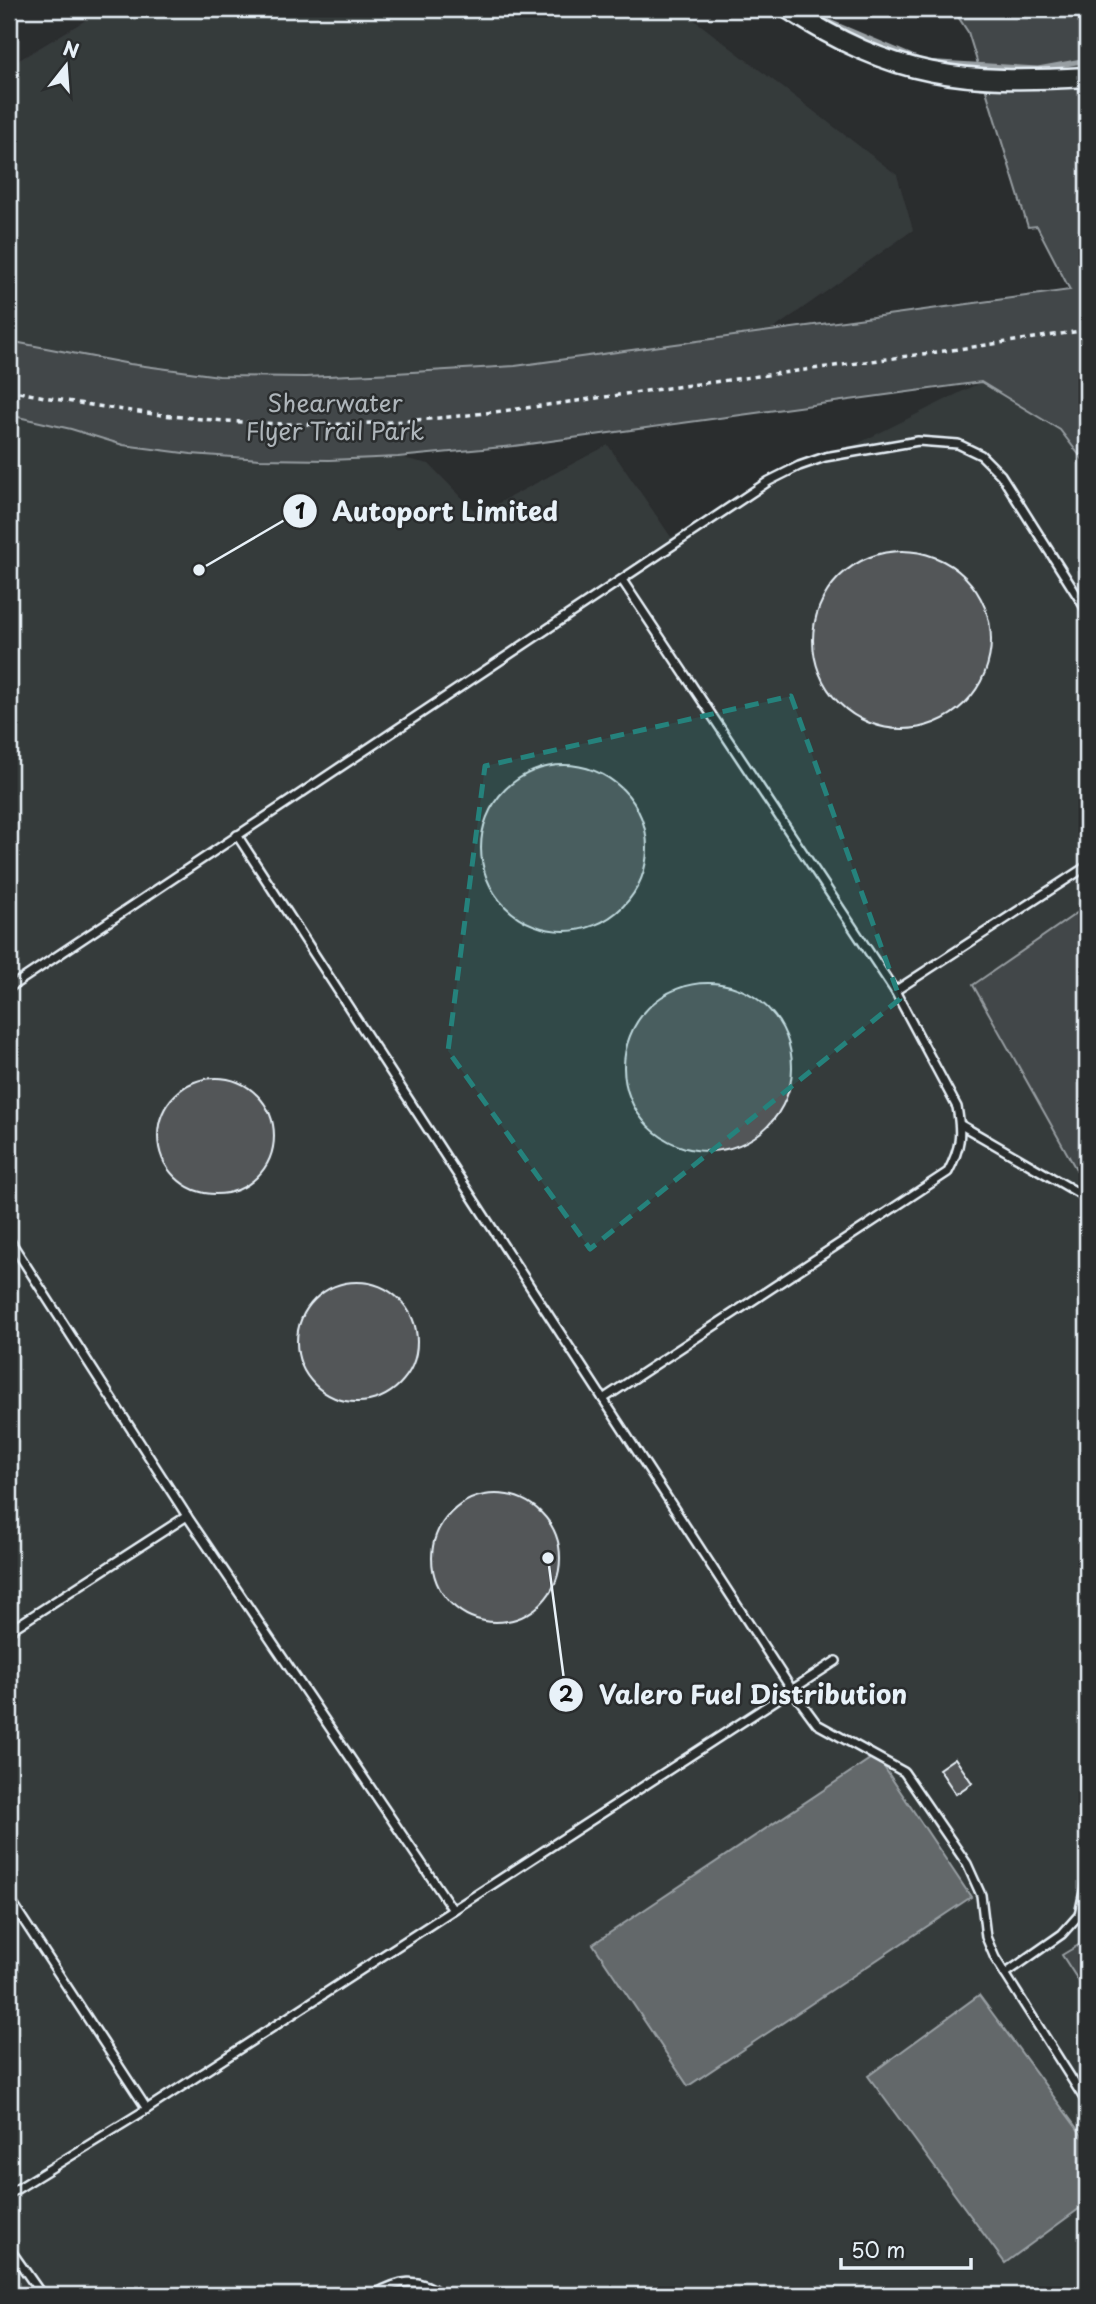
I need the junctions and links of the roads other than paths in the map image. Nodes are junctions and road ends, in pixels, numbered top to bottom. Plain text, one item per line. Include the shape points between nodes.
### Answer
1 (788, 9) edge
2 (1087, 77) edge
3 (622, 580) junction
4 (1087, 611) edge
5 (237, 835) junction
6 (1087, 866) edge
7 (9, 988) edge
8 (895, 991) junction
9 (961, 1125) junction
10 (1087, 1198) edge
11 (9, 1239) edge
12 (603, 1399) junction
13 (187, 1516) junction
14 (9, 1631) edge
15 (836, 1661) dead end
16 (792, 1690) junction
17 (1087, 1877) edge
18 (9, 1898) edge
19 (453, 1910) junction
20 (1005, 1974) junction
21 (1087, 2104) edge
22 (147, 2109) junction
23 (9, 2194) edge
24 (9, 2248) edge
25 (42, 2295) edge
26 (373, 2295) edge
27 (443, 2295) edge

1 - 2 street via 837,39 907,67 990,80
3 - 4 lane via 769,481 799,466 867,449 931,442 958,444 981,455 1001,475
3 - 5 lane
3 - 8 lane
5 - 7 lane
5 - 12 lane
6 - 8 lane
8 - 9 lane via 957,1107
9 - 10 lane
9 - 12 lane via 959,1151 948,1172
11 - 13 lane
12 - 16 lane
13 - 14 lane
13 - 19 lane
15 - 16 lane
16 - 19 lane
16 - 20 lane via 817,1724 904,1772 967,1864 981,1895 986,1937
17 - 20 lane via 1079,1915 1062,1934
18 - 22 lane
19 - 22 lane
20 - 21 lane
22 - 23 lane
24 - 25 lane
26 - 27 lane via 401,2281 424,2284

